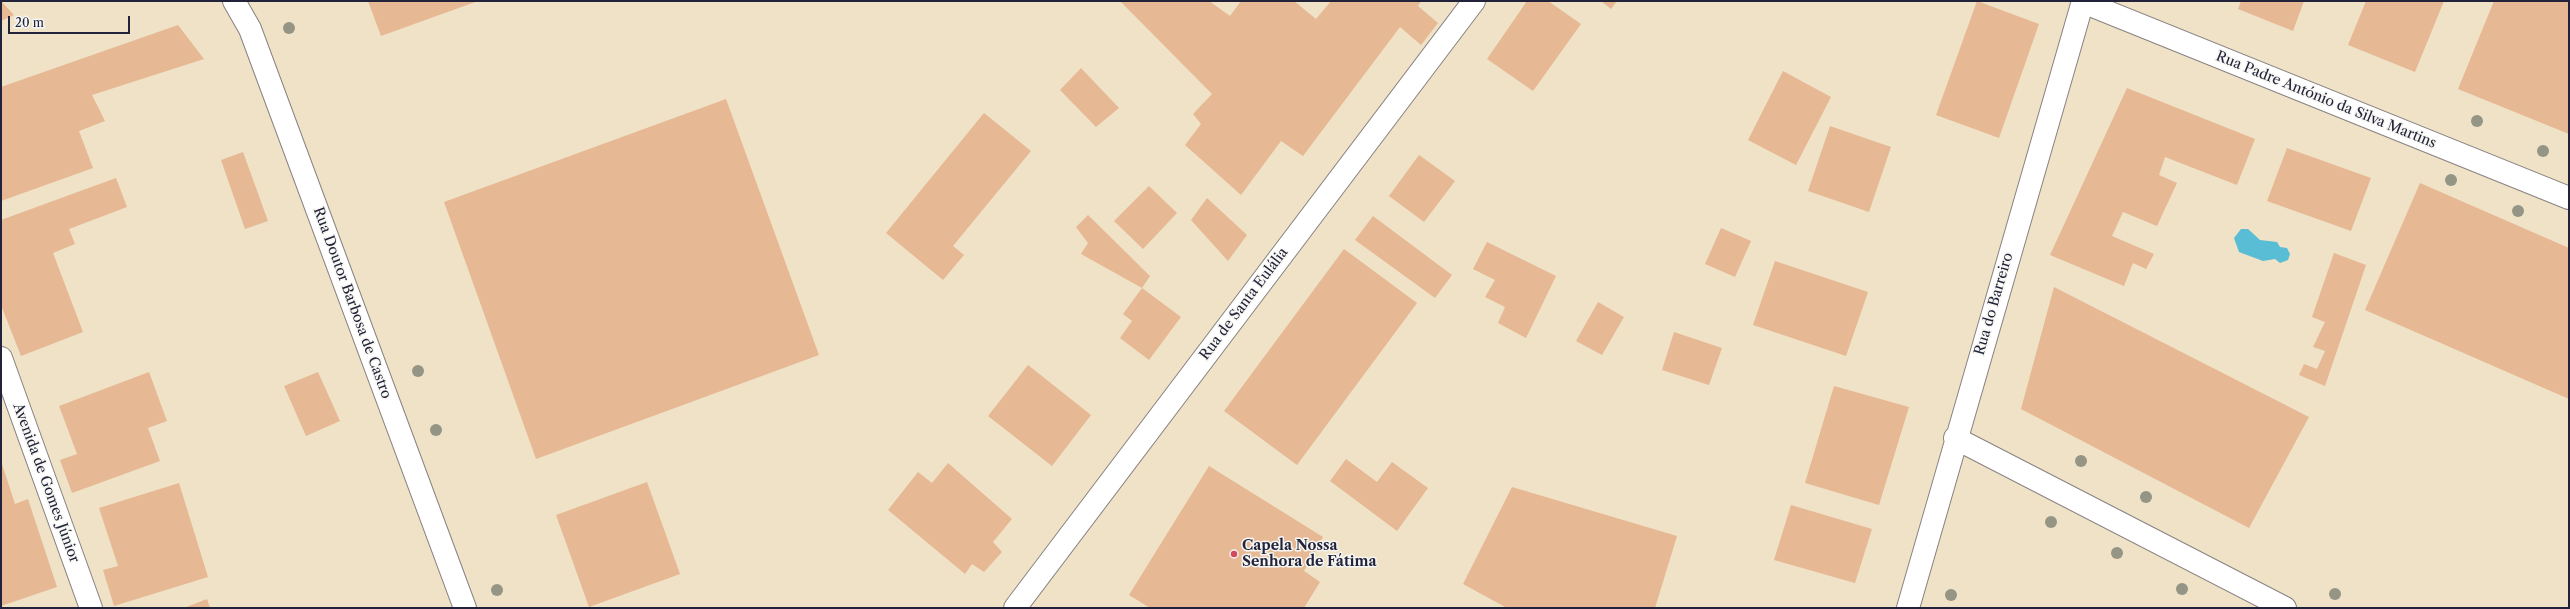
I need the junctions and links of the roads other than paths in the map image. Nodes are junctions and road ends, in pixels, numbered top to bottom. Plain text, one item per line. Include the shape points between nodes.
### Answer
1 (234, 1) edge
2 (1474, 1) edge
3 (2083, 1) edge
4 (2569, 198) edge
5 (1, 358) edge
6 (1955, 438) junction
7 (91, 608) edge
8 (465, 608) edge
9 (1015, 608) edge
10 (1908, 608) edge
11 (2285, 608) edge

1 - 8 street, Rua Doutor Barbosa de Castro via 250,29
2 - 9 street, Rua de Santa Eulália
3 - 4 street, Rua Padre António da Silva Martins
3 - 6 street, Rua do Barreiro
5 - 7 street, Avenida de Gomes Júnior
6 - 10 street, Rua do Barreiro
6 - 11 street

